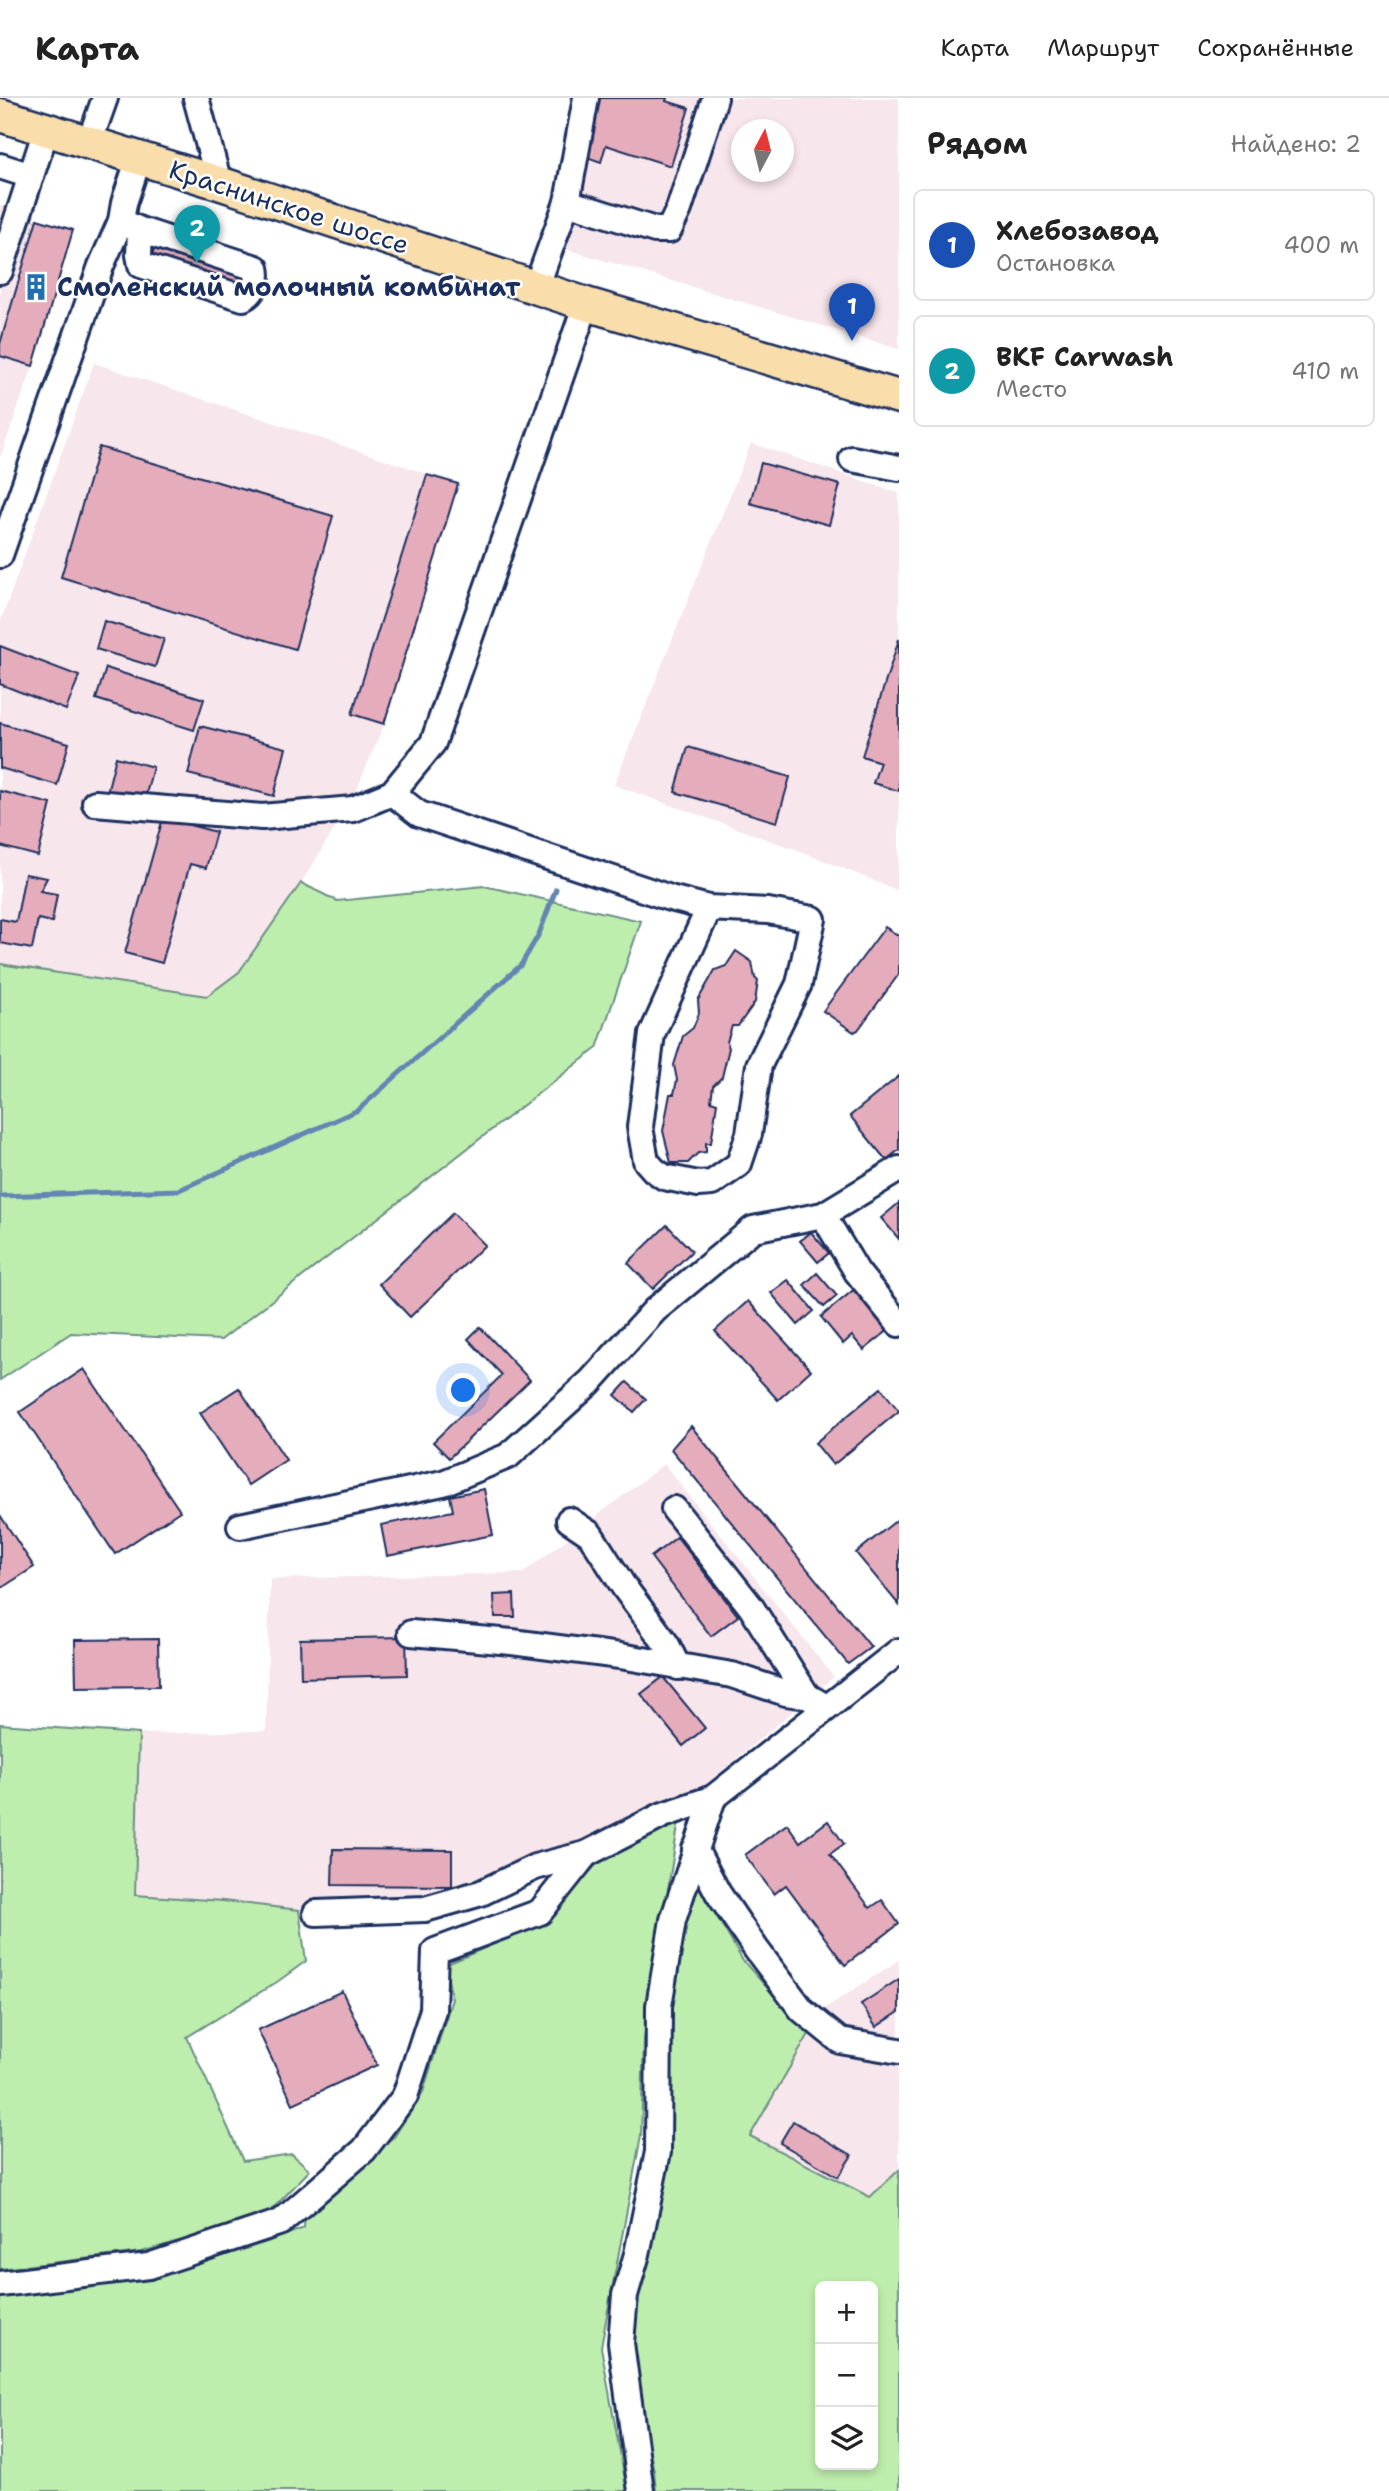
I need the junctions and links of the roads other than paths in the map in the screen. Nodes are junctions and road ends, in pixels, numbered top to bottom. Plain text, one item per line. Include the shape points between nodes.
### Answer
1 (105, 98) edge
2 (196, 98) edge
3 (586, 98) edge
4 (715, 98) edge
5 (0, 116) edge
6 (46, 130) junction
7 (89, 143) junction
8 (139, 158) junction
9 (0, 166) edge
10 (31, 176) junction
11 (219, 183) junction
12 (567, 202) junction
13 (0, 271) edge
14 (536, 288) junction
15 (586, 304) junction
16 (899, 397) edge
17 (852, 459) dead end
18 (899, 468) edge
19 (0, 555) edge
20 (392, 793) junction
21 (95, 803) dead end
22 (709, 908) junction
23 (899, 1169) edge
24 (823, 1215) junction
25 (899, 1324) edge
26 (674, 1509) dead end
27 (569, 1520) dead end
28 (240, 1526) dead end
29 (411, 1633) dead end
30 (899, 1651) edge
31 (678, 1667) junction
32 (817, 1702) junction
33 (713, 1798) junction
34 (695, 1849) junction
35 (586, 1854) junction
36 (316, 1913) dead end
37 (899, 2051) edge
38 (0, 2284) edge
39 (641, 2491) edge

1 - 7 street
2 - 11 street
3 - 12 street
4 - 12 street via 669,230 655,230
5 - 6 main road, Краснинское шоссе
6 - 7 main road, Краснинское шоссе
6 - 10 street
7 - 8 main road, Краснинское шоссе
8 - 11 main road, Краснинское шоссе
8 - 19 street via 124,203 131,225 101,266
9 - 10 street
10 - 13 street
11 - 14 main road, Краснинское шоссе
12 - 14 street
14 - 15 main road, Краснинское шоссе
15 - 16 main road, Краснинское шоссе
15 - 20 street via 433,743
17 - 18 street
20 - 21 street via 353,809 262,817
20 - 22 street via 419,814
22 - 22 street via 813,919 799,984 759,1065 749,1134 739,1164 712,1183 698,1184 664,1177 654,1170 646,1161 640,1127 652,1034
23 - 24 street
24 - 25 street via 857,1272
24 - 28 street via 752,1229 655,1310 590,1382 508,1456 443,1483
26 - 32 street via 751,1607
27 - 31 street via 590,1534
29 - 31 street via 607,1654
30 - 32 street
31 - 32 street via 732,1675
32 - 33 street
33 - 34 street
33 - 35 street via 663,1815
34 - 37 street via 718,1893 802,2010 840,2041
34 - 39 street via 673,1920 659,2006 658,2152 625,2295 621,2343
35 - 36 street via 535,1867 481,1893 425,1909
35 - 38 street via 540,1912 435,1951 433,2010 405,2096 364,2150 281,2222 149,2266

